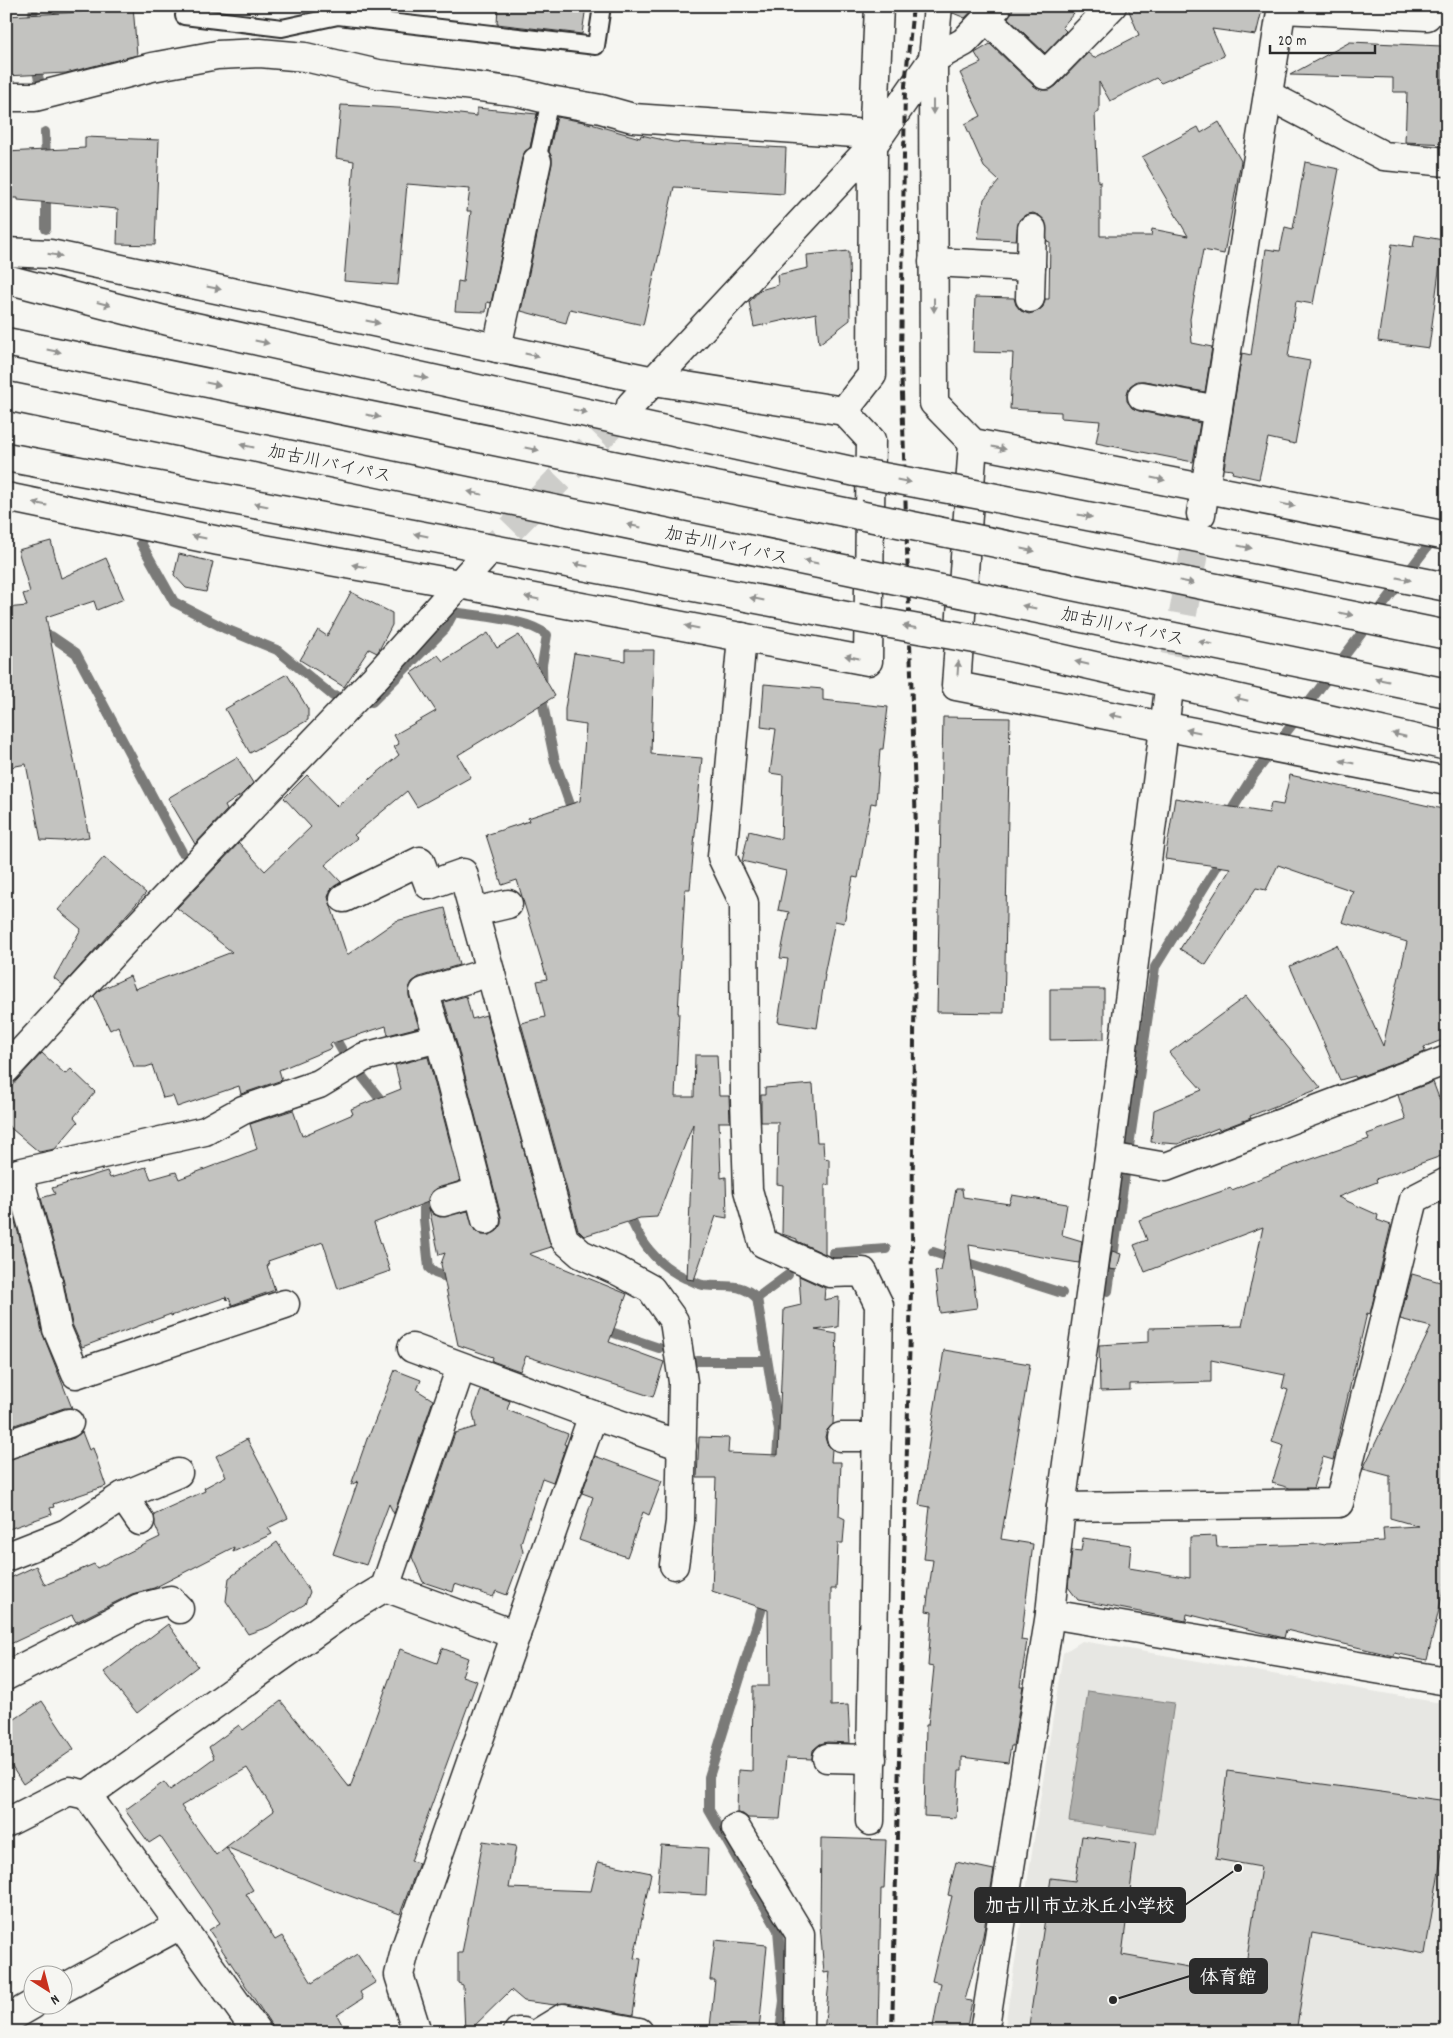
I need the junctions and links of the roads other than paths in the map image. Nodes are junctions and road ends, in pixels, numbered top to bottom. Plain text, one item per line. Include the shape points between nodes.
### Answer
1 (185, 6) edge
2 (602, 6) edge
3 (879, 6) edge
4 (938, 6) edge
5 (1112, 6) edge
6 (1282, 8) edge
7 (992, 12) edge
8 (1427, 16) dead end
9 (933, 59) junction
10 (1268, 95) junction
11 (6, 97) edge
12 (550, 100) junction
13 (864, 139) junction
14 (537, 161) joint
15 (1447, 162) edge
16 (1032, 229) dead end
17 (6, 252) edge
18 (933, 262) junction
19 (1031, 267) junction
20 (6, 279) edge
21 (1030, 298) dead end
22 (6, 342) edge
23 (497, 348) junction
24 (654, 381) junction
25 (6, 396) edge
26 (1142, 396) dead end
27 (631, 406) tunnel mouth
28 (1218, 410) junction
29 (844, 411) junction
30 (972, 443) junction
31 (6, 457) edge
32 (6, 497) edge
33 (1203, 501) junction
34 (1447, 536) edge
35 (482, 559) tunnel mouth
36 (459, 584) junction
37 (1447, 587) edge
38 (1447, 634) edge
39 (742, 637) junction
40 (1447, 693) edge
41 (1168, 697) tunnel mouth
42 (1164, 725) junction
43 (1447, 746) edge
44 (1447, 782) edge
45 (344, 898) dead end
46 (508, 904) dead end
47 (474, 912) junction
48 (490, 972) junction
49 (439, 1038) junction
50 (1447, 1060) edge
51 (6, 1069) edge
52 (1111, 1157) junction
53 (1447, 1182) edge
54 (478, 1192) junction
55 (443, 1202) dead end
56 (486, 1220) dead end
57 (285, 1304) dead end
58 (412, 1348) dead end
59 (461, 1367) junction
60 (592, 1416) junction
61 (69, 1423) dead end
62 (841, 1437) dead end
63 (877, 1437) junction
64 (6, 1445) edge
65 (682, 1446) junction
66 (178, 1473) dead end
67 (123, 1496) junction
68 (1061, 1507) junction
69 (140, 1521) dead end
70 (6, 1557) edge
71 (674, 1565) dead end
72 (385, 1588) junction
73 (179, 1609) dead end
74 (1050, 1614) junction
75 (516, 1635) junction
76 (6, 1676) edge
77 (1447, 1681) edge
78 (826, 1758) dead end
79 (872, 1759) junction
80 (87, 1795) junction
81 (870, 1821) dead end
82 (6, 1823) edge
83 (736, 1828) dead end
84 (180, 1925) junction
85 (72, 1984) edge
86 (22, 2011) edge
87 (6, 2020) edge
88 (257, 2032) edge
89 (417, 2032) edge
90 (518, 2032) edge
91 (523, 2032) edge
92 (540, 2032) edge
93 (639, 2032) edge
94 (798, 2032) edge
95 (984, 2032) edge

1 - 2 lane via 184,16 282,28 338,16 596,46
3 - 13 main road
4 - 9 main road
5 - 7 main road via 1045,75
6 - 8 main road
6 - 10 main road
7 - 9 main road via 964,42
9 - 13 main road
9 -> 18 main road
10 - 15 main road via 1384,156
10 - 28 main road
11 - 12 main road via 36,97 170,63 217,55 260,53 305,57 378,74 518,92
12 - 13 main road via 633,118
12 - 14 lane
13 - 24 main road
13 - 29 main road via 872,375
14 - 23 main road
16 - 19 main road
17 -> 23 main road via 50,254
18 - 19 main road
18 -> 30 main road via 934,403
19 - 21 main road
20 -> 37 main road, bridge via 172,322 856,472
22 -> 38 main road, bridge
23 -> 24 main road
24 - 27 main road
24 - 29 main road
40 -> 25 main road, 加古川バイパス, bridge
26 - 28 main road
28 - 33 main road
29 -> 39 main road via 870,440 868,661
30 -> 33 main road
42 -> 30 main road via 956,686
43 -> 31 main road, bridge via 975,639
36 -> 32 main road via 219,541
33 -> 34 main road
35 - 36 main road
39 -> 36 main road
36 - 51 main road via 373,680
39 - 63 main road via 722,856 744,903 748,1190 763,1243 830,1273 863,1272 880,1305
41 - 42 main road
44 -> 42 main road
42 - 52 main road
45 - 47 main road via 420,861 429,885 463,873
46 - 47 main road
47 - 48 main road
48 - 49 main road via 424,992
48 - 65 main road via 564,1239 580,1254 651,1289 674,1321 683,1382
49 - 54 main road
49 - 57 main road via 364,1057 319,1084 243,1110 205,1131 18,1174 48,1282 57,1329 76,1374
50 - 52 main road via 1166,1167
52 - 68 main road
53 - 68 main road via 1414,1199 1339,1503
54 - 55 main road
54 - 56 main road
58 - 59 main road
59 - 60 main road
59 - 72 main road
60 - 65 main road
60 - 75 main road
61 - 64 main road
62 - 63 main road
63 - 79 main road
65 - 71 main road via 680,1522
66 - 67 main road
67 - 69 main road
67 - 70 main road via 67,1533
68 - 74 main road
72 - 75 main road
72 - 80 main road via 347,1610
73 - 76 main road via 170,1600 139,1608
74 - 77 main road
74 - 95 main road
75 - 89 main road via 399,1974
78 - 79 main road
79 - 81 main road
80 - 82 main road via 69,1791
80 - 84 main road
83 - 94 main road via 800,1934
84 - 85 main road
84 - 88 main road
86 - 87 main road
90 - 91 main road
92 - 93 main road via 563,2018

